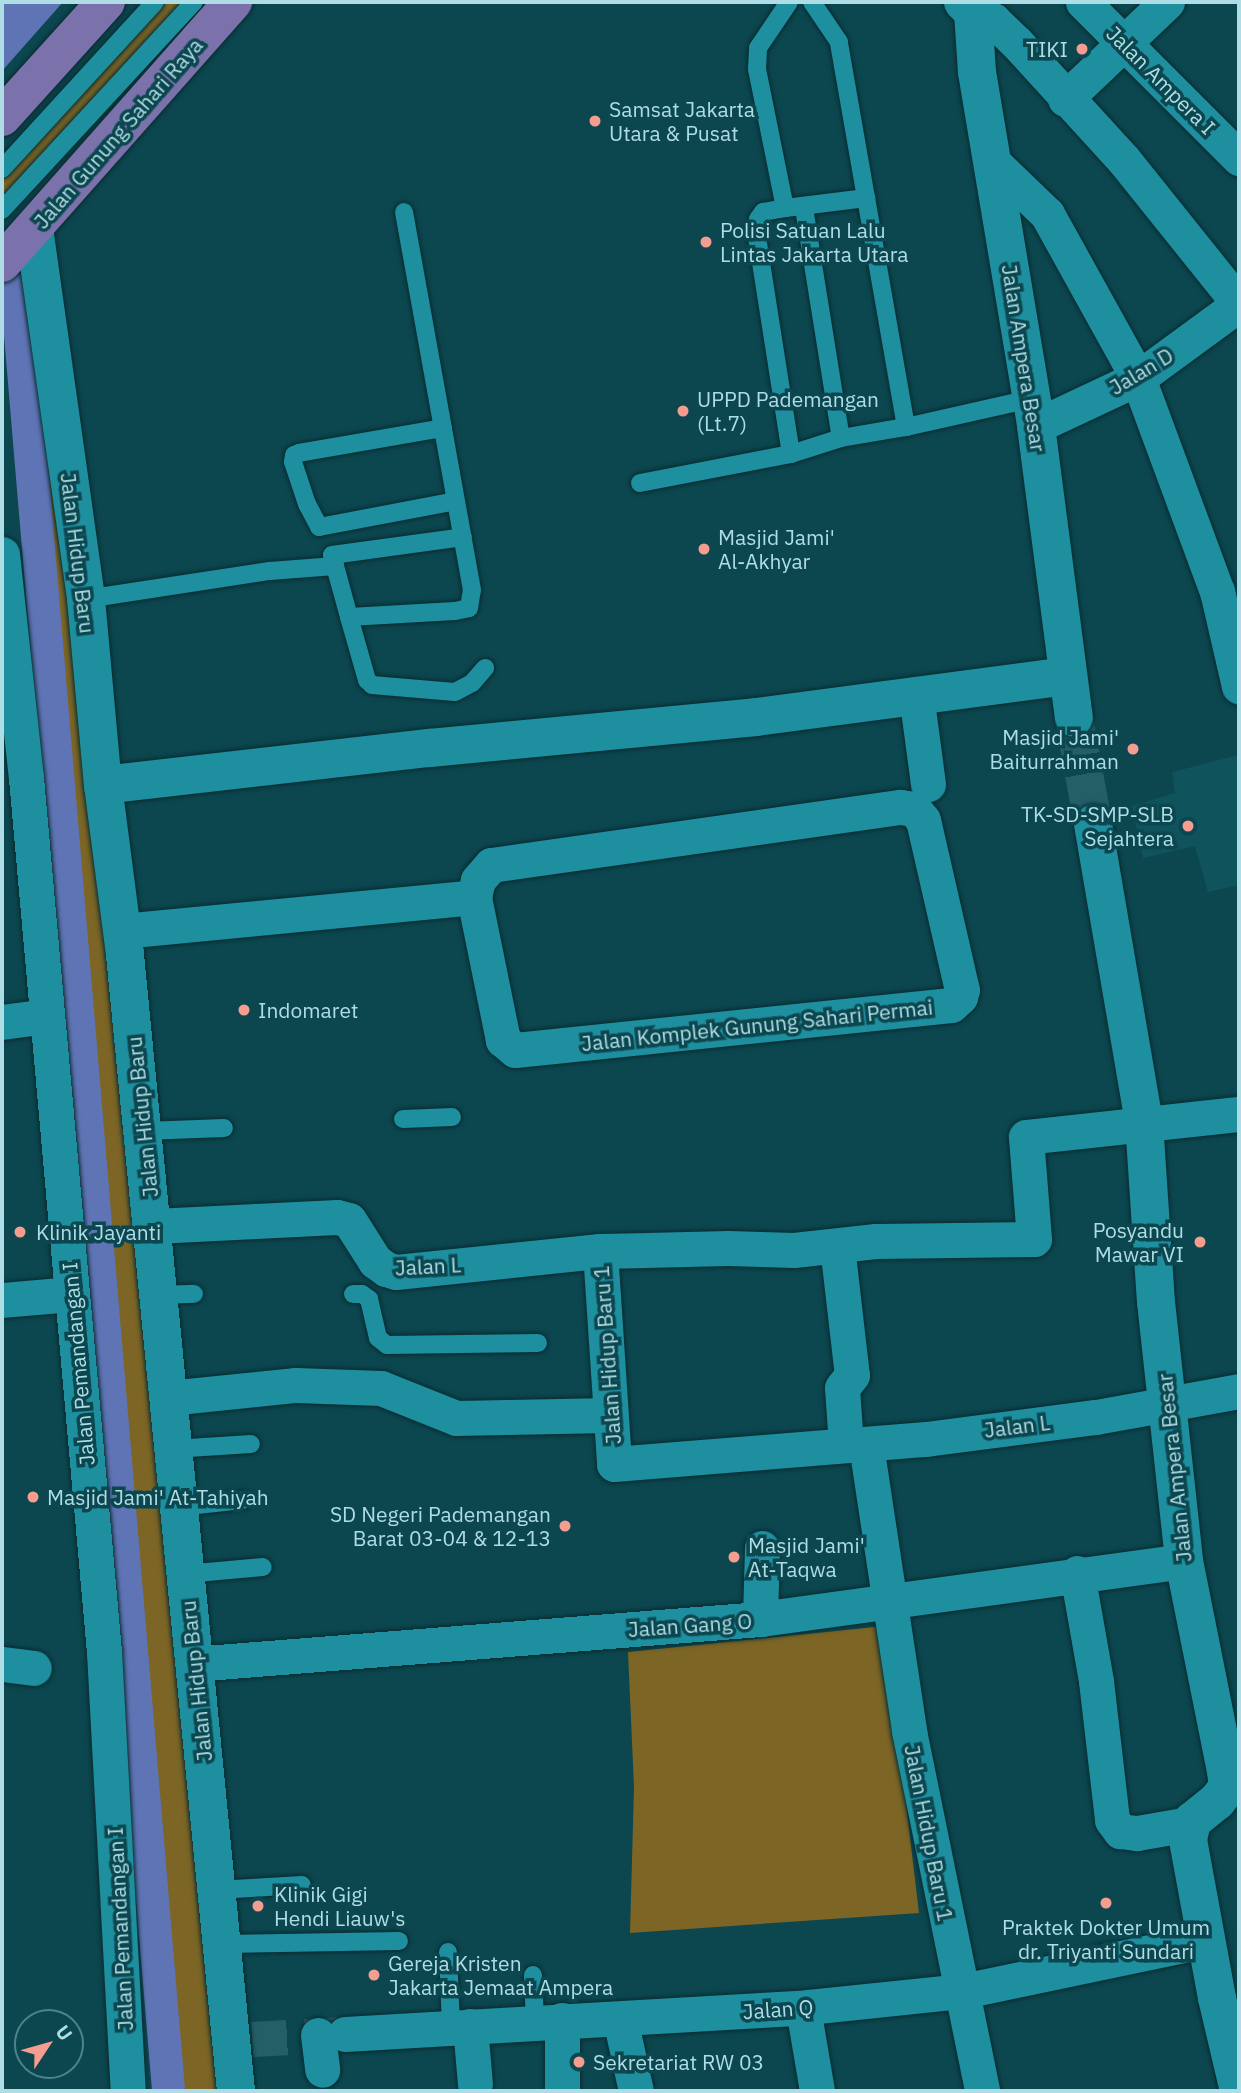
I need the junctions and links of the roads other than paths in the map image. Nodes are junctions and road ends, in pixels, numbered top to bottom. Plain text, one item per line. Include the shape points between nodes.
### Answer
1 (106, 2) edge
2 (155, 2) edge
3 (194, 2) edge
4 (233, 2) edge
5 (789, 2) edge
6 (812, 2) edge
7 (1083, 2) edge
8 (1167, 2) edge
9 (968, 7) edge
10 (1124, 42) junction
11 (1065, 99) junction
12 (2, 117) edge
13 (1239, 158) edge
14 (994, 163) junction
15 (2, 169) edge
16 (866, 198) junction
17 (785, 208) junction
18 (804, 208) junction
19 (404, 212) dead end
20 (18, 219) edge
21 (2, 263) edge
22 (1239, 304) edge
23 (1139, 378) junction
24 (1033, 412) junction
25 (443, 428) junction
26 (906, 428) junction
27 (841, 438) junction
28 (791, 454) junction
29 (640, 484) dead end
30 (456, 501) junction
31 (319, 527) junction
32 (463, 537) junction
33 (2, 554) edge
34 (333, 561) junction
35 (86, 599) junction
36 (349, 617) junction
37 (485, 668) dead end
38 (1066, 676) junction
39 (1239, 686) edge
40 (916, 694) junction
41 (1074, 718) tunnel mouth
42 (14, 779) edge
43 (928, 784) dead end
44 (103, 785) junction
45 (1093, 824) tunnel mouth
46 (474, 897) junction
47 (122, 931) junction
48 (47, 1016) junction
49 (2, 1022) edge
50 (1239, 1114) edge
51 (452, 1117) dead end
52 (403, 1119) dead end
53 (1144, 1122) junction
54 (224, 1128) dead end
55 (144, 1131) junction
56 (154, 1226) junction
57 (837, 1246) junction
58 (600, 1251) junction
59 (72, 1294) junction
60 (353, 1294) dead end
61 (2, 1300) edge
62 (538, 1343) dead end
63 (1239, 1391) edge
64 (168, 1398) junction
65 (1167, 1406) junction
66 (610, 1415) junction
67 (251, 1444) dead end
68 (856, 1445) junction
69 (173, 1449) junction
70 (243, 1500) dead end
71 (179, 1507) junction
72 (762, 1548) dead end
73 (1184, 1561) junction
74 (263, 1567) dead end
75 (1077, 1573) junction
76 (185, 1574) junction
77 (892, 1604) junction
78 (761, 1619) junction
79 (193, 1664) junction
80 (1233, 1777) edge
81 (1189, 1824) junction
82 (302, 1885) dead end
83 (217, 1890) junction
84 (1207, 1940) junction
85 (399, 1941) dead end
86 (223, 1944) junction
87 (447, 1952) dead end
88 (533, 1975) dead end
89 (963, 1991) junction
90 (1228, 1994) edge
91 (803, 2008) junction
92 (620, 2019) junction
93 (549, 2021) junction
94 (461, 2026) junction
95 (322, 2070) dead end
96 (475, 2084) dead end
97 (562, 2090) edge
98 (128, 2091) edge
99 (236, 2091) edge
100 (636, 2091) edge
101 (817, 2091) edge
102 (982, 2091) edge
103 (1239, 2091) edge

1 - 12 main road
2 - 15 lane
3 - 20 lane
4 - 20 main road, Jalan Gunung Sahari Raya
5 - 17 lane via 758,48 757,69
6 - 16 lane via 839,42
7 - 10 street, Jalan Ampera I
8 - 10 street
9 - 11 street via 993,20
9 - 14 street, Jalan Ampera Besar
10 - 11 street
10 - 13 street, Jalan Ampera I
11 - 22 street via 1122,159
14 - 23 street via 1047,214
14 - 24 street, Jalan Ampera Besar
16 - 18 lane
16 - 26 lane
17 - 18 lane
17 - 28 lane via 763,212 756,230
18 - 27 lane
19 - 25 lane
20 - 21 main road, Jalan Gunung Sahari Raya
20 - 35 street, Jalan Hidup Baru
22 - 23 street, Jalan D
23 - 24 street, Jalan D
23 - 39 street via 1217,591
24 - 26 lane
24 - 38 street, Jalan Ampera Besar
25 - 30 lane
25 - 31 lane via 294,455 307,505
26 - 27 lane
27 - 28 lane
28 - 29 lane
30 - 31 lane
30 - 32 lane
31 - 34 lane
32 - 34 lane
32 - 36 lane via 472,590 469,608
33 - 42 street, Jalan Pemandangan I
34 - 35 lane
34 - 36 lane
35 - 44 street, Jalan Hidup Baru
36 - 37 lane via 372,685 455,692 472,683
38 - 40 street
38 - 41 street, Jalan Ampera Besar
40 - 43 street
40 - 44 street via 756,717
42 - 48 street, Jalan Pemandangan I
44 - 47 street, Jalan Hidup Baru
45 - 53 street, Jalan Ampera Besar
46 - 46 street, Jalan Komplek Gunung Sahari Permai via 478,880 491,865 900,807 914,809 923,820 962,990 951,1005 515,1050 502,1040
46 - 47 street
47 - 55 street, Jalan Hidup Baru
48 - 49 street
48 - 59 street, Jalan Pemandangan I
50 - 53 street
51 - 52 lane
53 - 57 street, Jalan Hidup Baru 1 via 1026,1137 1034,1239 876,1241
53 - 65 street, Jalan Ampera Besar
54 - 55 lane
55 - 56 street, Jalan Hidup Baru
56 - 58 street, Jalan L via 337,1217 349,1220 375,1261 397,1272
56 - 64 street, Jalan Hidup Baru via 177,1295
57 - 58 street, Jalan Hidup Baru 1 via 794,1251
57 - 68 street, Jalan Hidup Baru 1 via 852,1375 842,1388
58 - 66 street, Jalan Hidup Baru 1
59 - 61 street
59 - 98 street, Jalan Pemandangan I via 104,1652
60 - 62 lane via 369,1299 379,1338 387,1345
63 - 65 street, Jalan L
64 - 66 street via 296,1385 381,1388 456,1418
64 - 69 street, Jalan Hidup Baru
65 - 68 street, Jalan L
65 - 73 street, Jalan Ampera Besar
66 - 68 street, Jalan Hidup Baru 1 via 614,1464
67 - 69 lane
68 - 77 street, Jalan Hidup Baru 1
69 - 71 street, Jalan Hidup Baru
70 - 71 lane
71 - 76 street, Jalan Hidup Baru
72 - 78 street
73 - 75 street, Jalan Gang O
73 - 80 street, Jalan Ampera Besar
74 - 76 lane
75 - 77 street, Jalan Gang O
75 - 81 street via 1096,1681 1112,1820 1120,1831 1137,1833
76 - 79 street, Jalan Hidup Baru
77 - 78 street, Jalan Gang O
77 - 89 street, Jalan Hidup Baru 1 via 909,1731
78 - 79 street, Jalan Gang O
79 - 83 street, Jalan Hidup Baru
80 - 81 street, Jalan Ampera Besar via 1217,1801
81 - 84 street via 1189,1853
82 - 83 lane
83 - 86 street, Jalan Hidup Baru
84 - 89 street, Jalan Q
84 - 90 street
85 - 86 lane
86 - 99 street, Jalan Hidup Baru via 242,2040
87 - 94 lane
88 - 93 lane
89 - 91 street, Jalan Q
89 - 102 street, Jalan Hidup Baru 1
90 - 103 street
91 - 92 street, Jalan Q
91 - 101 street
92 - 93 street, Jalan Q
92 - 100 street
93 - 94 street, Jalan Q
93 - 97 street
94 - 95 street, Jalan Q via 331,2035
94 - 96 street

